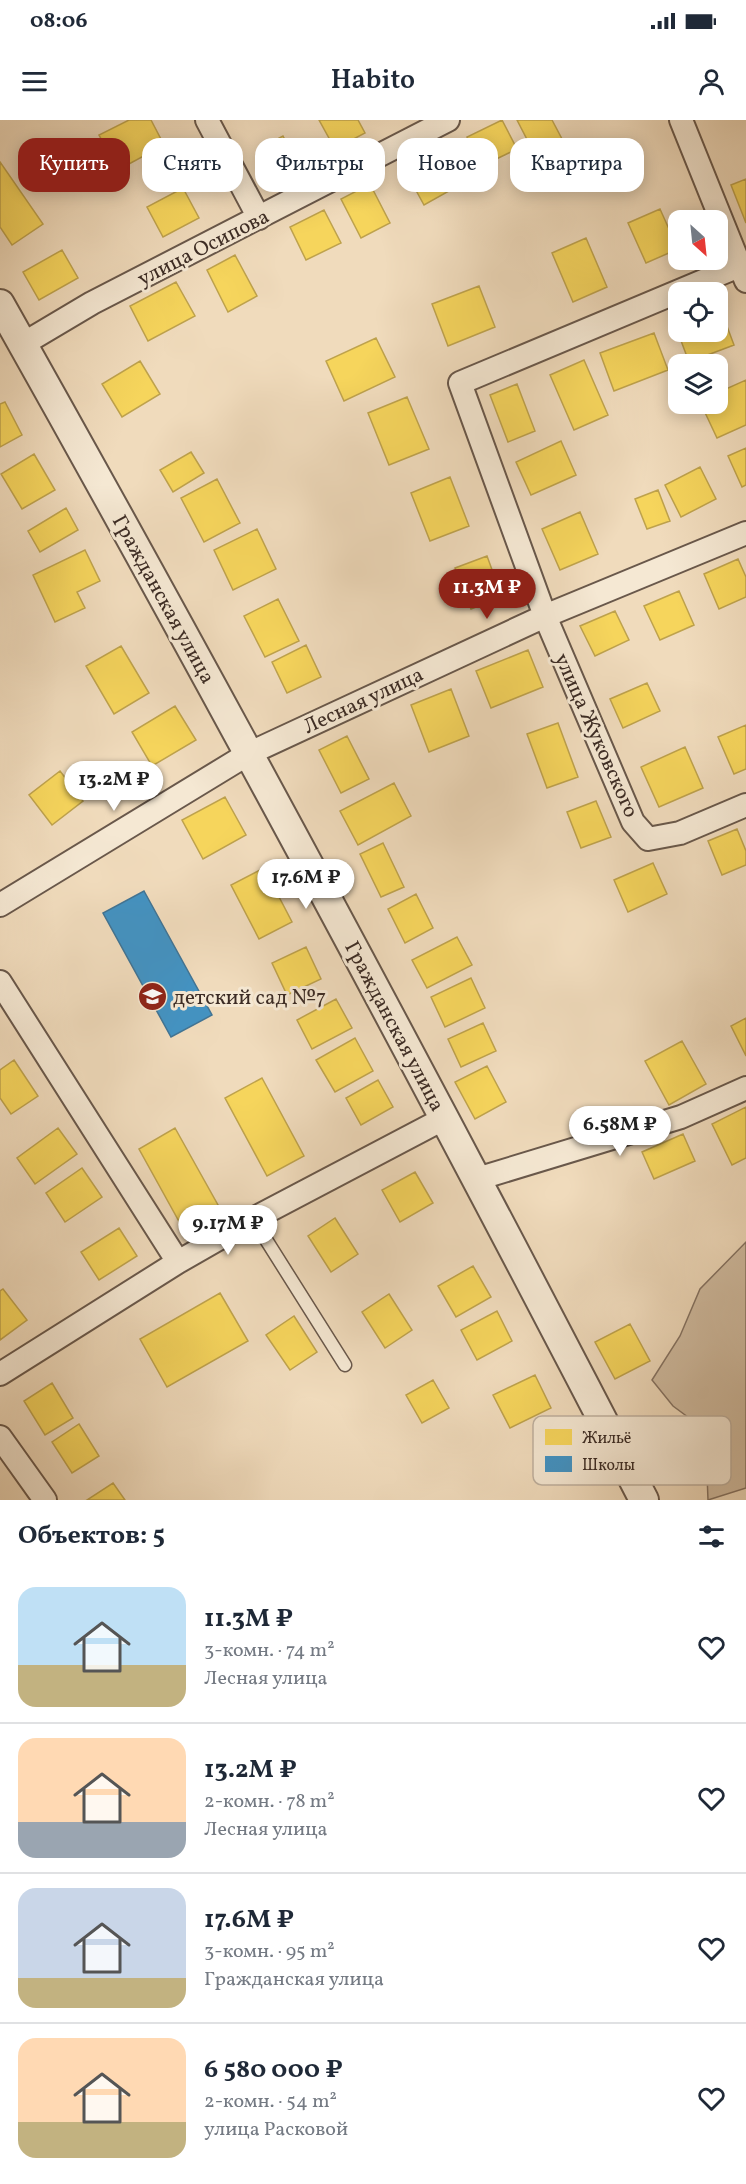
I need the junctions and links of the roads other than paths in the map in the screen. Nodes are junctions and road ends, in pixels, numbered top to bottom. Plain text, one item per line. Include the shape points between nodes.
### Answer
1 (207, 120) edge
2 (448, 120) edge
3 (681, 120) edge
4 (259, 218) junction
5 (744, 270) edge
6 (0, 304) edge
7 (23, 344) junction
8 (746, 533) edge
9 (545, 616) junction
10 (248, 754) junction
11 (746, 805) edge
12 (0, 905) edge
13 (0, 982) edge
14 (746, 1088) edge
15 (445, 1118) junction
16 (477, 1179) junction
17 (253, 1219) junction
18 (178, 1262) junction
19 (345, 1365) dead end
20 (0, 1374) edge
21 (600, 1416) edge
22 (0, 1437) edge
23 (636, 1485) edge
24 (45, 1500) edge
25 (644, 1500) edge

1 - 4 street
2 - 4 street, улица Осипова
3 - 5 street
4 - 7 street, улица Осипова via 92,303
5 - 9 street, улица Жуковского via 460,383
6 - 7 street, Гражданская улица
7 - 10 street, Гражданская улица
8 - 9 street, Лесная улица
9 - 10 street, Лесная улица
9 - 11 street, улица Жуковского via 633,822 648,839 680,833
10 - 12 street, Лесная улица
10 - 15 street, Гражданская улица
13 - 18 street
14 - 16 street via 681,1117
15 - 16 street, Гражданская улица
15 - 17 street
16 - 21 street, Гражданская улица
17 - 18 street
17 - 19 lane
18 - 20 street
22 - 24 street
23 - 25 street, Гражданская улица

